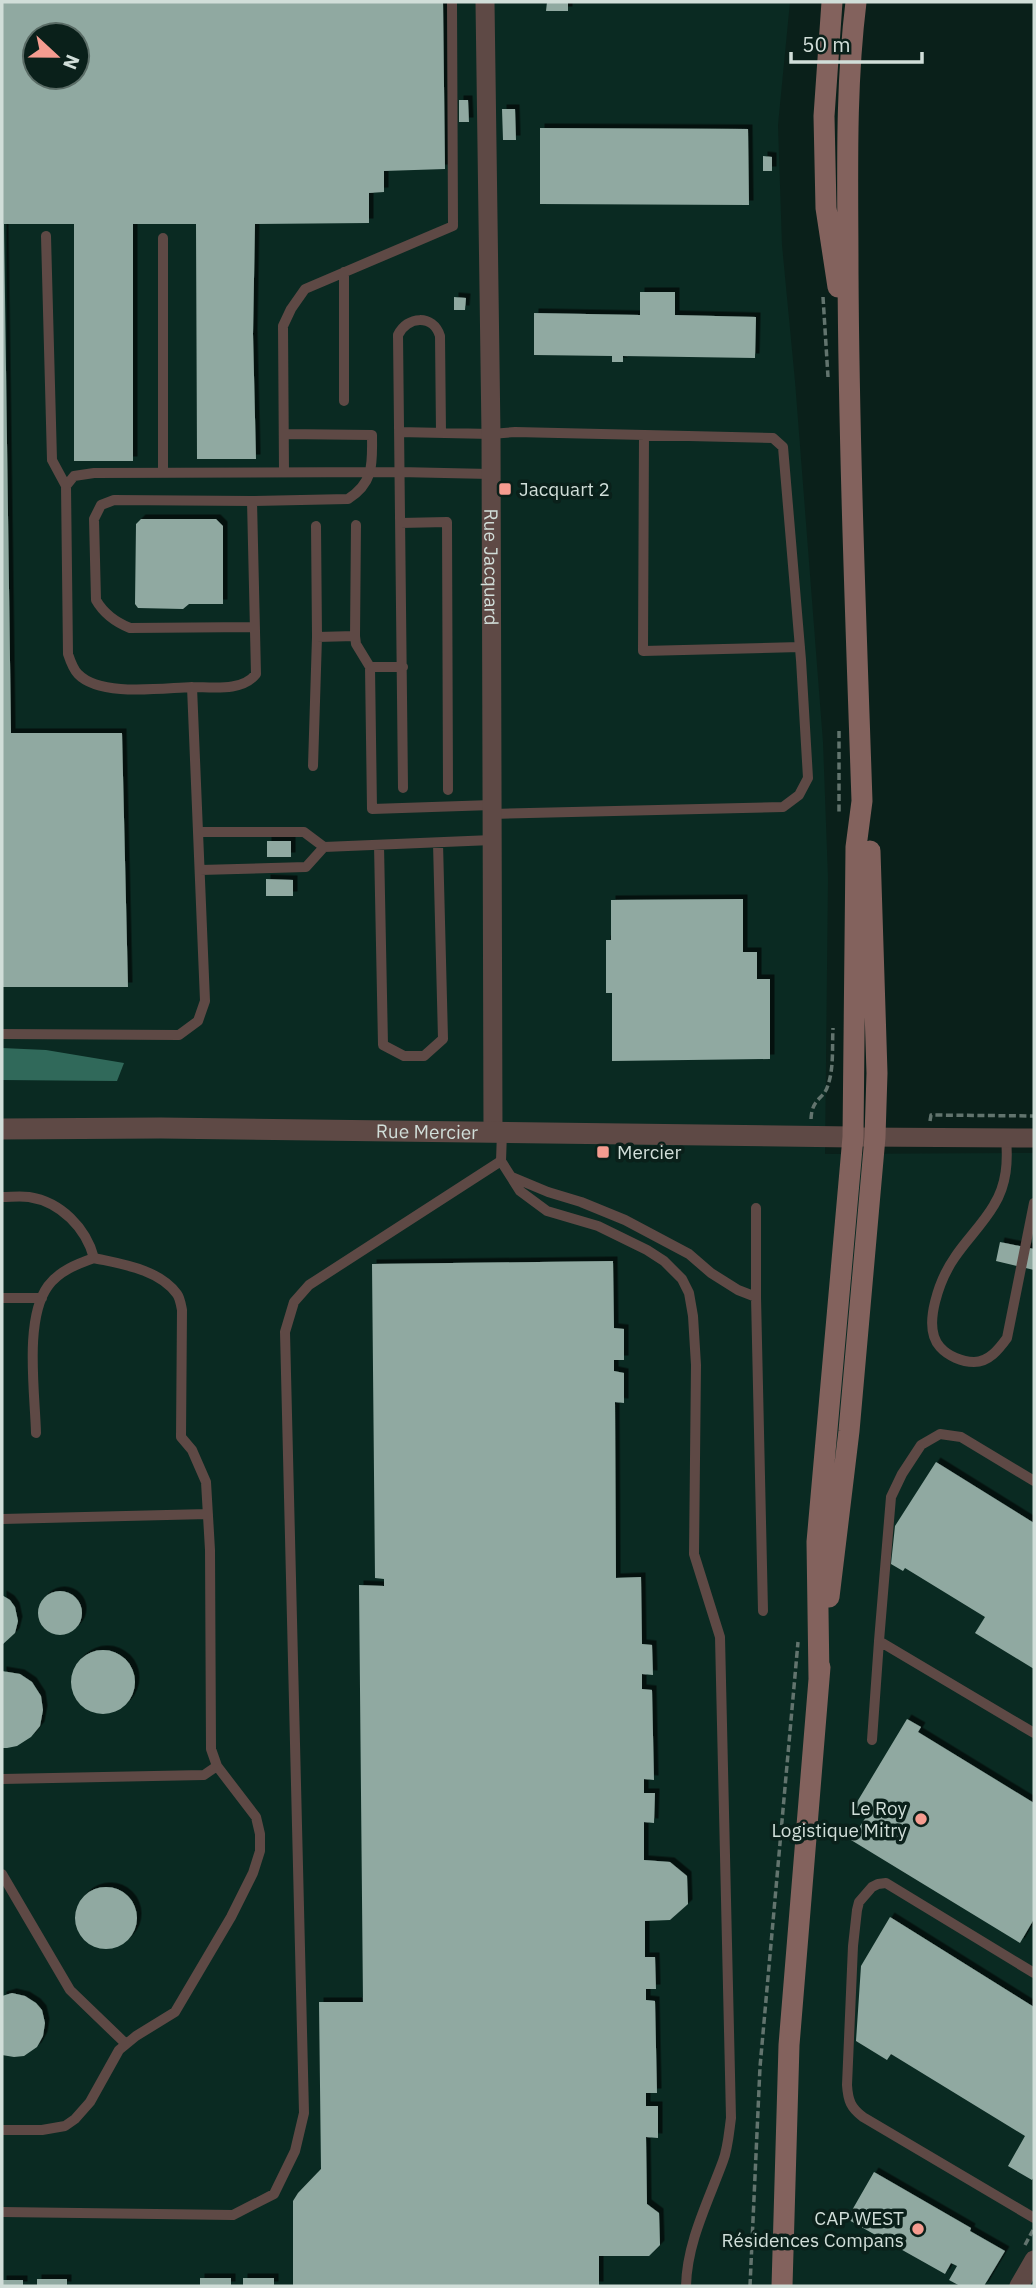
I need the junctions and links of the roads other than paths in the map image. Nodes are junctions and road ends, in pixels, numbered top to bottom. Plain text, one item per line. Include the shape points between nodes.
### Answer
1 (452, 2) edge
2 (485, 2) edge
3 (832, 2) edge
4 (856, 2) edge
5 (46, 236) dead end
6 (163, 238) dead end
7 (344, 272) junction
8 (848, 355) junction
9 (344, 401) dead end
10 (398, 432) junction
11 (441, 433) junction
12 (491, 434) junction
13 (284, 435) junction
14 (645, 435) junction
15 (163, 472) junction
16 (284, 472) junction
17 (372, 472) junction
18 (399, 472) junction
19 (490, 474) junction
20 (66, 486) junction
21 (252, 501) junction
22 (400, 523) junction
23 (356, 524) dead end
24 (316, 526) dead end
25 (255, 627) junction
26 (355, 636) junction
27 (317, 637) junction
28 (800, 647) junction
29 (370, 667) junction
30 (403, 667) junction
31 (192, 687) junction
32 (313, 766) dead end
33 (403, 788) dead end
34 (448, 790) dead end
35 (862, 801) junction
36 (492, 810) junction
37 (199, 832) junction
38 (492, 840) junction
39 (438, 843) junction
40 (379, 845) junction
41 (324, 847) junction
42 (200, 870) junction
43 (2, 1034) edge
44 (2, 1129) edge
45 (498, 1132) junction
46 (875, 1137) junction
47 (853, 1138) junction
48 (1006, 1138) junction
49 (1034, 1138) edge
50 (501, 1161) junction
51 (511, 1177) junction
52 (2, 1197) edge
53 (1034, 1203) edge
54 (756, 1208) dead end
55 (94, 1258) junction
56 (756, 1297) junction
57 (2, 1298) edge
58 (42, 1298) junction
59 (36, 1433) dead end
60 (1034, 1481) edge
61 (208, 1514) junction
62 (2, 1519) edge
63 (763, 1611) dead end
64 (879, 1641) junction
65 (819, 1679) junction
66 (1034, 1733) edge
67 (872, 1740) dead end
68 (217, 1766) junction
69 (2, 1779) edge
70 (2, 1874) edge
71 (1034, 1972) edge
72 (126, 2044) junction
73 (2, 2130) edge
74 (2, 2212) edge
75 (786, 2217) junction
76 (1034, 2218) edge
77 (1034, 2260) edge
78 (686, 2286) edge
79 (782, 2286) edge
80 (798, 2286) edge
81 (1019, 2286) edge

1 - 7 lane via 453,226
2 - 12 street, Rue Jacquard
3 - 8 main road via 824,116 825,208
4 - 8 main road via 848,112
5 - 20 lane via 52,460
6 - 15 lane
7 - 9 lane
7 - 13 lane via 305,289 283,326
8 - 35 main road
10 - 11 lane
10 - 11 lane via 398,335 416,319 434,325 440,336
10 - 18 lane
11 - 12 lane
12 - 14 lane
12 - 19 street, Rue Jacquard
13 - 16 lane
13 - 17 lane via 372,435
14 - 28 lane via 773,438 783,447
14 - 28 lane via 643,651
15 - 16 lane
15 - 20 lane via 94,472 74,475
16 - 17 lane
17 - 18 lane
17 - 21 lane via 348,499
18 - 19 lane
18 - 22 lane
19 - 36 street, Rue Jacquard
20 - 31 lane via 68,654 76,673 114,689
21 - 25 lane
21 - 25 lane via 114,500 101,505 94,519 95,587 102,610 130,628
22 - 30 lane
22 - 34 lane via 447,522
23 - 26 lane
24 - 27 lane
25 - 31 lane via 256,674 250,682
26 - 27 lane
26 - 29 lane
27 - 32 lane
28 - 36 lane via 808,778 799,795 783,807
29 - 30 lane
29 - 36 lane via 372,809
30 - 33 lane
31 - 37 lane
35 - 46 main road via 869,830 873,911
35 - 47 main road via 856,847
36 - 38 street, Rue Jacquard
37 - 41 lane via 304,832
37 - 42 lane
38 - 39 lane
38 - 45 street, Rue Jacquard
39 - 40 lane
39 - 40 lane via 443,1039 424,1056 404,1056 383,1045
40 - 41 lane
41 - 42 lane via 306,867
42 - 43 lane via 205,1001 198,1021 179,1035
44 - 45 street, Rue Mercier
45 - 47 street, Rue Mercier
45 - 50 lane
46 - 47 street
46 - 48 street
46 - 65 main road via 849,1431
47 - 65 main road via 817,1542
48 - 49 street
48 - 53 lane via 1003,1186 953,1259 936,1296 931,1321 934,1339 954,1357 981,1362 996,1353 1007,1338
50 - 51 lane
50 - 74 lane via 309,1285 294,1302 285,1332 304,2113 295,2151 274,2194 233,2215
51 - 56 lane via 625,1220
51 - 78 lane via 520,1191 547,1212 598,1226 664,1261 682,1279 693,1316 694,1553 720,1637 731,2118 724,2158 701,2213
52 - 55 lane via 30,1197 51,1204 73,1219 90,1243
54 - 56 lane
55 - 58 lane via 73,1265 48,1285
55 - 61 lane via 151,1274 178,1295 182,1310 181,1437 206,1482
56 - 63 lane
57 - 58 lane
58 - 59 lane via 33,1329
60 - 64 lane via 961,1437 940,1434 921,1445 891,1497
61 - 62 lane
61 - 68 lane via 211,1749
64 - 66 lane
64 - 67 lane
65 - 75 main road via 789,2045
68 - 69 lane via 204,1775
68 - 72 lane via 256,1816 260,1851 253,1873 175,2012
70 - 72 lane via 70,1990
71 - 76 lane via 886,1883 872,1887 859,1902 853,1946 849,2102 863,2117
72 - 73 lane via 90,2102 65,2126
75 - 79 main road
75 - 80 main road
77 - 81 street

